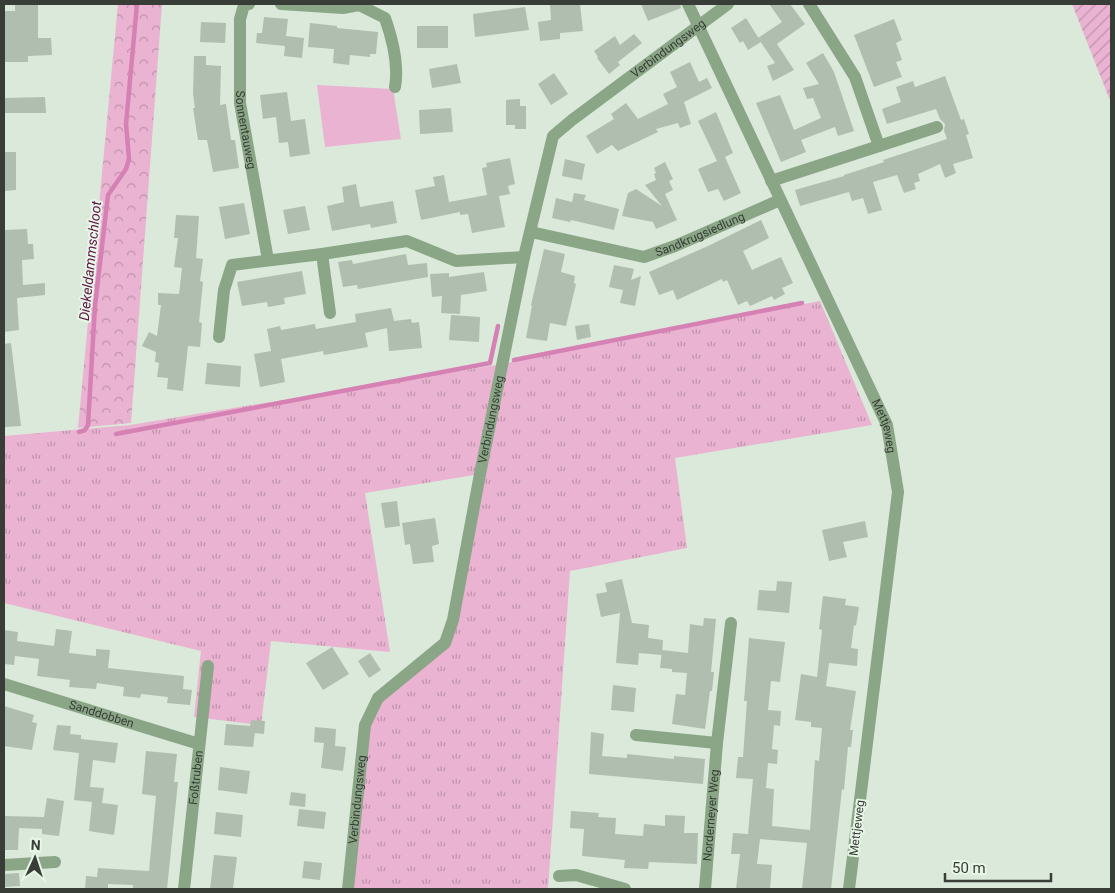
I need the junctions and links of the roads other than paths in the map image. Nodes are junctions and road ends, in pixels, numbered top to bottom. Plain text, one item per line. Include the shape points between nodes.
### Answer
1 (249, 4) edge
2 (281, 4) edge
3 (359, 4) edge
4 (688, 4) edge
5 (728, 4) edge
6 (809, 4) edge
7 (698, 25) junction
8 (395, 87) dead end
9 (937, 126) dead end
10 (879, 146) junction
11 (771, 181) junction
12 (780, 200) junction
13 (531, 232) junction
14 (322, 254) junction
15 (524, 257) junction
16 (268, 260) junction
17 (330, 313) dead end
18 (219, 337) dead end
19 (731, 623) dead end
20 (208, 666) dead end
21 (4, 684) edge
22 (636, 735) dead end
23 (717, 743) junction
24 (199, 744) junction
25 (55, 862) dead end
26 (4, 865) edge
27 (559, 876) dead end
28 (184, 889) edge
29 (348, 889) edge
30 (625, 889) edge
31 (705, 889) edge
32 (849, 889) edge

1 - 16 street, Sonnentauweg via 244,5 240,19 240,103
2 - 3 street via 343,8
3 - 8 street via 385,18 397,77
4 - 7 street, Mettjeweg
5 - 7 street, Verbindungsweg
6 - 10 street via 855,77
7 - 11 street, Mettjeweg
7 - 13 street, Verbindungsweg via 553,136
9 - 10 street
10 - 11 street
11 - 12 street, Mettjeweg
12 - 13 street, Sandkrugsiedlung via 644,257
12 - 32 street, Mettjeweg via 887,425 898,492
13 - 15 street, Verbindungsweg
14 - 15 street via 406,241 456,260
14 - 16 street
14 - 17 street
15 - 29 street, Verbindungsweg via 452,620 445,643 378,698 365,725
16 - 18 street via 232,264 224,290
19 - 23 street, Norderneyer Weg
20 - 24 street, Foßtruben
21 - 24 street, Sanddobben
22 - 23 street
23 - 31 street, Norderneyer Weg
24 - 28 street, Foßtruben
25 - 26 street
27 - 30 street via 576,875

